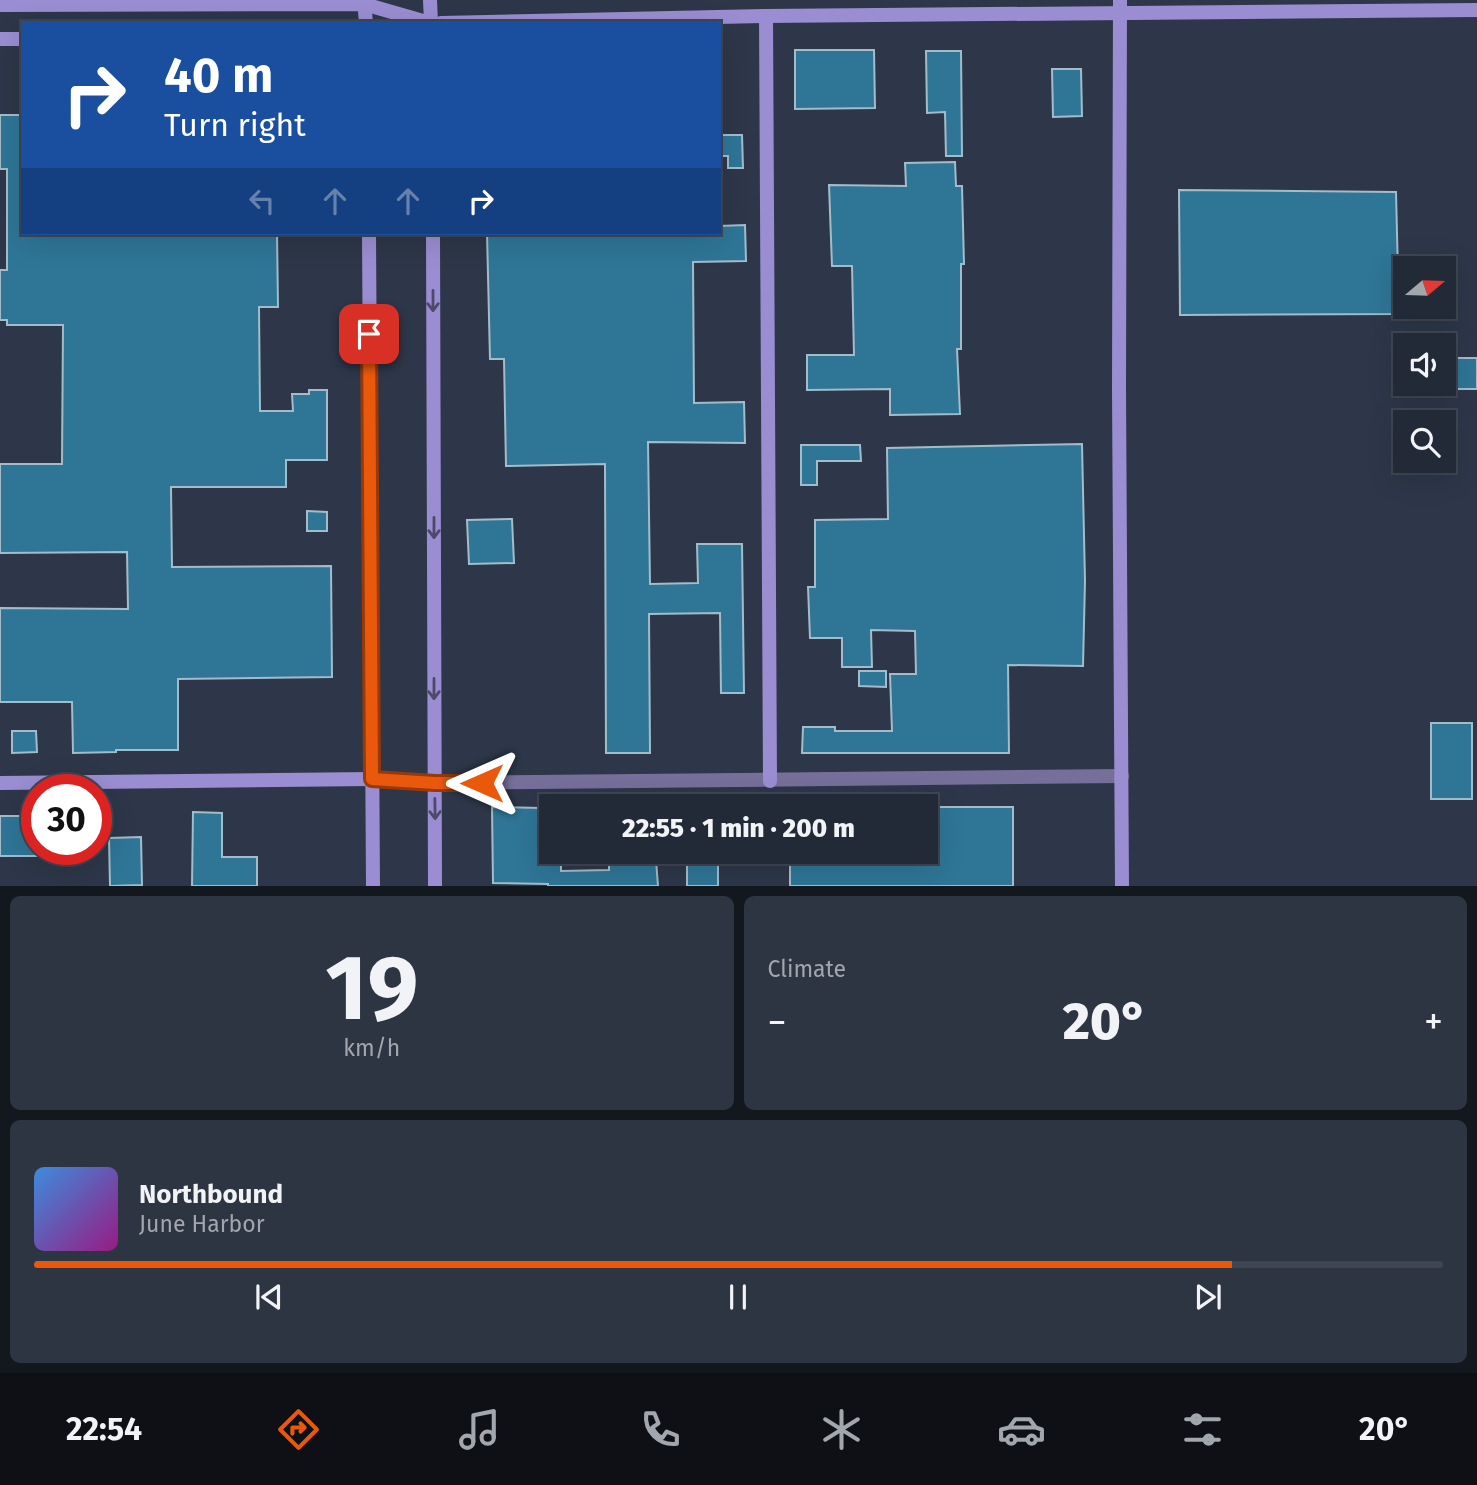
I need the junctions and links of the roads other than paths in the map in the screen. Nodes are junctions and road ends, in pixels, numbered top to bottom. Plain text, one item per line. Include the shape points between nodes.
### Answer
1 (430, 0) edge
2 (285, 2) edge
3 (364, 2) edge
4 (0, 5) edge
5 (1120, 7) edge
6 (1477, 10) edge
7 (766, 16) junction
8 (366, 21) edge
9 (424, 21) edge
10 (430, 21) edge
11 (534, 21) edge
12 (0, 39) edge
13 (21, 39) edge
14 (369, 235) edge
15 (433, 235) edge
16 (1122, 776) junction
17 (372, 779) junction
18 (770, 782) junction
19 (0, 783) edge
20 (435, 783) junction
21 (373, 886) edge
22 (435, 886) edge
23 (1122, 886) edge

1 - 10 street
2 - 3 street
2 - 4 street
3 - 8 street
3 - 9 street
5 - 6 street
5 - 7 street
5 - 16 street
7 - 11 street
7 - 18 street
12 - 13 street
14 - 17 street
15 -> 20 street
16 - 18 street
16 - 23 street
17 - 19 street
17 - 20 street
17 - 21 street
18 - 20 street
20 -> 22 street

